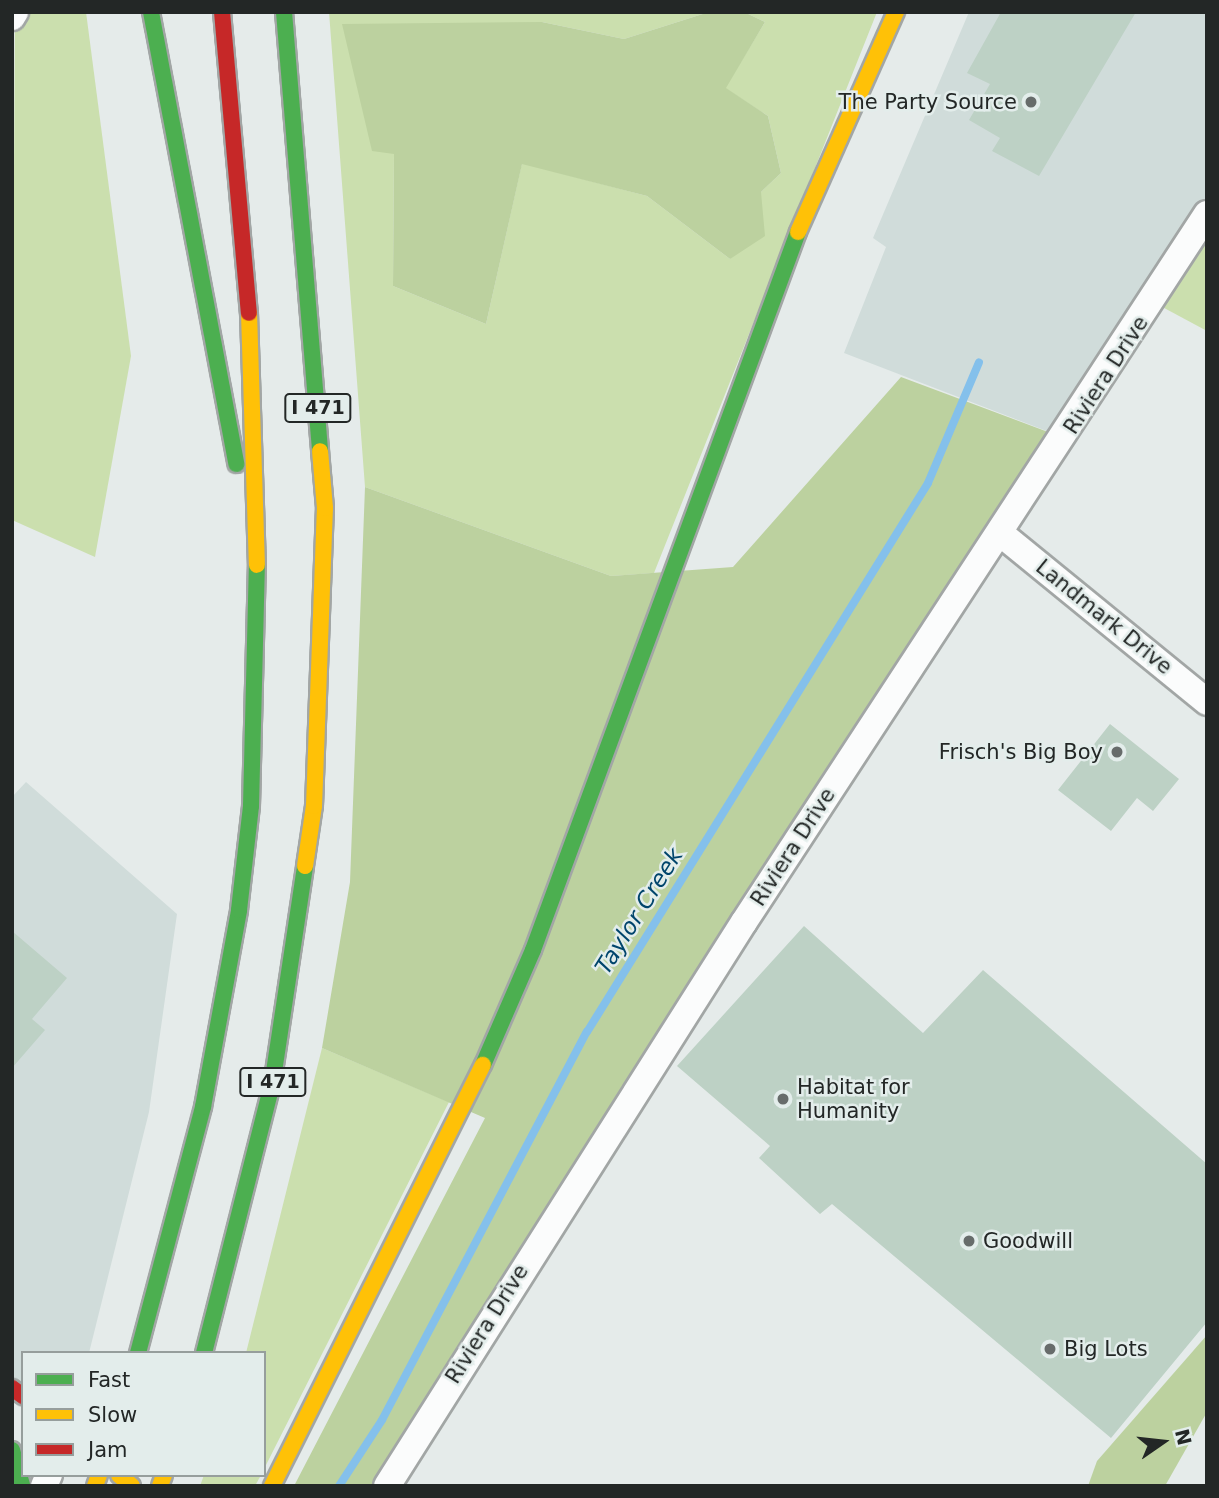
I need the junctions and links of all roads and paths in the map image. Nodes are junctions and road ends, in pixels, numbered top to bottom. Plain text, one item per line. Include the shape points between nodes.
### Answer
1 (15, 12) edge
2 (150, 12) edge
3 (222, 12) edge
4 (284, 12) edge
5 (897, 12) edge
6 (12, 17) edge
7 (1207, 214) edge
8 (1000, 533) junction
9 (261, 591) junction
10 (1207, 702) edge
11 (139, 1351) edge
12 (205, 1351) edge
13 (12, 1450) edge
14 (22, 1486) edge
15 (272, 1486) edge
16 (387, 1486) edge

1 - 6 street
2 - 9 main road
3 - 9 main road, I 471 via 249,312
4 - 12 main road, I 471 via 325,508 314,806 272,1085
5 - 15 main road via 792,245 533,950 464,1110
7 - 8 street, Riviera Drive
8 - 10 street, Landmark Drive
8 - 16 street, Riviera Drive via 569,1194
9 - 11 main road, I 471 via 251,806 239,910 203,1107
13 - 14 main road

